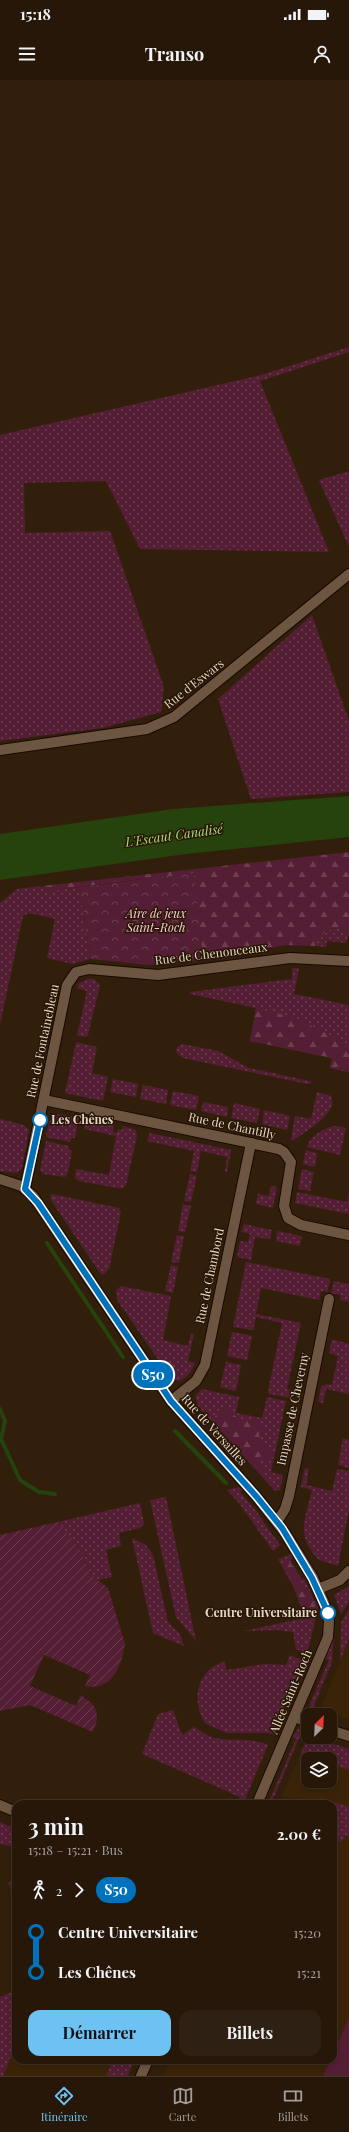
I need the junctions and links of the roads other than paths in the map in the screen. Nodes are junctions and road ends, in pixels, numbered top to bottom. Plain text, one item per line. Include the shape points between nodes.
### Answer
1 (349, 574) edge
2 (0, 750) edge
3 (349, 961) edge
4 (76, 972) joint
5 (44, 1100) junction
6 (251, 1143) junction
7 (0, 1179) edge
8 (25, 1189) junction
9 (349, 1235) edge
10 (329, 1299) dead end
11 (171, 1401) junction
12 (277, 1522) junction
13 (349, 1570) edge
14 (318, 1589) junction
15 (295, 1717) junction
16 (301, 1719) edge
17 (337, 1732) edge
18 (349, 1736) edge
19 (260, 1800) edge
20 (0, 1805) edge
21 (12, 1810) edge
22 (146, 2064) edge
23 (142, 2076) edge

1 - 2 street, Rue d'Eswars via 174,717 147,729
3 - 4 street, Rue de Chenonceaux via 290,958 158,974 89,969
4 - 5 street, Rue de Fontainebleau via 67,985
5 - 6 street, Rue de Chantilly
5 - 8 street, Rue de Fontainebleau
6 - 9 street, Rue de Chantilly via 278,1149 288,1156 291,1167 284,1206 288,1218 301,1225
6 - 11 street, Rue de Chambord via 205,1365 196,1381
7 - 8 street
8 - 11 street, Rue de Versailles via 38,1203
10 - 12 street, Impasse de Cheverny via 289,1496
11 - 12 street, Rue de Versailles
12 - 14 street, Rue de Versailles
13 - 14 street via 340,1580
14 - 15 street, Allée Saint-Roch via 328,1613 329,1629 325,1646
15 - 16 street
15 - 19 street, Allée Saint-Roch
17 - 18 street
20 - 21 street
22 - 23 street

